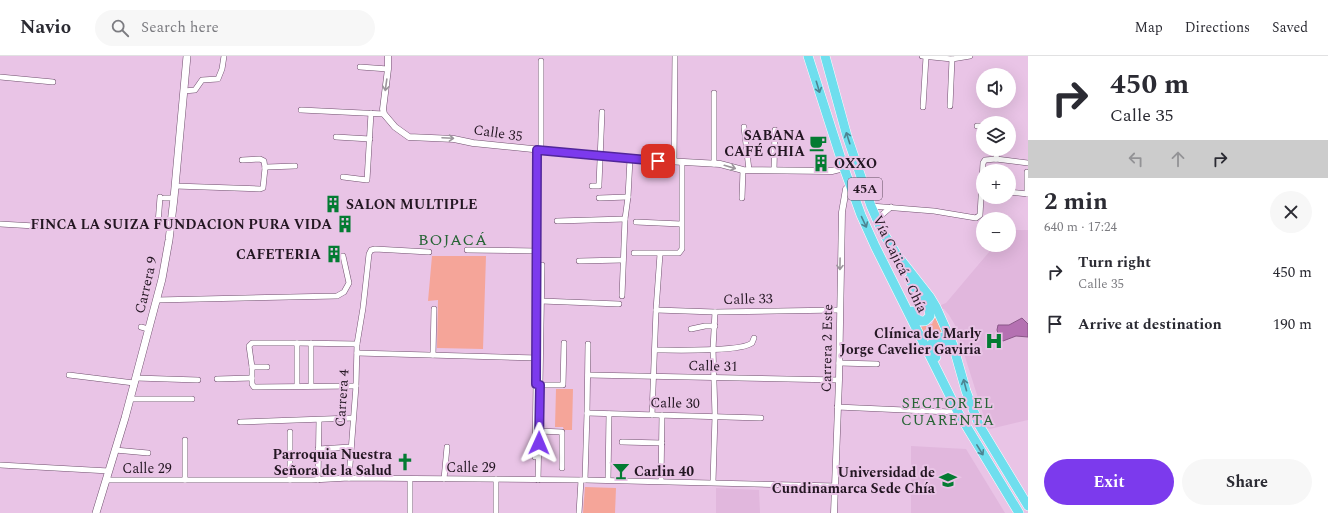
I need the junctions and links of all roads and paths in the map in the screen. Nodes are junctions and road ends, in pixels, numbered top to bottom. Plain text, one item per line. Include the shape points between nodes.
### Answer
1 (186, 56) edge
2 (224, 56) edge
3 (388, 56) edge
4 (675, 56) edge
5 (808, 56) edge
6 (825, 56) edge
7 (924, 56) edge
8 (970, 56) edge
9 (935, 57) edge
10 (952, 59) junction
11 (541, 61) dead end
12 (360, 67) dead end
13 (388, 69) junction
14 (0, 77) edge
15 (53, 82) dead end
16 (184, 91) junction
17 (714, 94) dead end
18 (950, 106) dead end
19 (923, 107) dead end
20 (301, 110) dead end
21 (602, 112) dead end
22 (371, 113) junction
23 (384, 114) junction
24 (744, 127) dead end
25 (775, 130) dead end
26 (336, 137) dead end
27 (370, 139) junction
28 (539, 151) junction
29 (996, 156) edge
30 (602, 157) junction
31 (996, 159) junction
32 (242, 160) dead end
33 (630, 160) junction
34 (674, 162) junction
35 (682, 162) junction
36 (1028, 163) edge
37 (714, 164) junction
38 (983, 164) edge
39 (295, 166) dead end
40 (265, 168) junction
41 (844, 168) junction
42 (746, 170) junction
43 (774, 170) junction
44 (1028, 172) edge
45 (343, 177) dead end
46 (175, 186) junction
47 (592, 186) dead end
48 (850, 186) junction
49 (1016, 193) edge
50 (1028, 194) edge
51 (628, 197) junction
52 (174, 198) junction
53 (599, 198) dead end
54 (742, 198) dead end
55 (981, 204) edge
56 (871, 206) junction
57 (891, 207) junction
58 (625, 219) junction
59 (877, 220) junction
60 (557, 222) dead end
61 (636, 222) dead end
62 (0, 224) edge
63 (158, 224) dead end
64 (681, 224) junction
65 (35, 226) dead end
66 (467, 250) dead end
67 (537, 251) junction
68 (429, 252) dead end
69 (634, 253) dead end
70 (660, 254) junction
71 (897, 255) junction
72 (343, 256) dead end
73 (623, 260) junction
74 (579, 261) dead end
75 (542, 265) dead end
76 (895, 287) junction
77 (622, 296) dead end
78 (156, 300) junction
79 (541, 301) junction
80 (619, 304) dead end
81 (434, 309) dead end
82 (656, 310) junction
83 (840, 310) junction
84 (715, 312) junction
85 (539, 320) junction
86 (714, 326) junction
87 (691, 329) dead end
88 (754, 338) dead end
89 (297, 343) junction
90 (311, 343) junction
91 (564, 343) dead end
92 (357, 344) junction
93 (588, 344) dead end
94 (713, 349) junction
95 (655, 350) junction
96 (357, 354) junction
97 (433, 355) junction
98 (539, 358) junction
99 (839, 363) junction
100 (877, 364) dead end
101 (252, 367) junction
102 (267, 367) dead end
103 (960, 367) junction
104 (69, 375) dead end
105 (588, 375) junction
106 (654, 377) junction
107 (714, 377) junction
108 (252, 378) junction
109 (218, 379) dead end
110 (135, 380) junction
111 (198, 380) dead end
112 (839, 380) junction
113 (538, 384) junction
114 (296, 386) junction
115 (311, 386) junction
116 (356, 386) junction
117 (130, 399) junction
118 (192, 399) dead end
119 (837, 407) junction
120 (587, 414) junction
121 (609, 414) junction
122 (959, 414) junction
123 (652, 415) junction
124 (662, 415) junction
125 (715, 416) junction
126 (353, 418) junction
127 (761, 418) dead end
128 (318, 420) junction
129 (240, 422) dead end
130 (968, 430) junction
131 (539, 431) junction
132 (290, 432) dead end
133 (185, 440) dead end
134 (622, 442) dead end
135 (662, 442) junction
136 (351, 447) junction
137 (447, 447) dead end
138 (318, 449) junction
139 (115, 450) junction
140 (148, 453) dead end
141 (0, 466) edge
142 (562, 468) dead end
143 (109, 472) junction
144 (349, 478) junction
145 (410, 479) junction
146 (444, 479) junction
147 (496, 479) junction
148 (106, 480) junction
149 (186, 480) junction
150 (290, 480) junction
151 (318, 480) junction
152 (537, 480) junction
153 (583, 480) junction
154 (608, 480) junction
155 (661, 481) junction
156 (713, 482) junction
157 (836, 486) junction
158 (1028, 506) edge
159 (96, 513) edge
160 (410, 513) edge
161 (496, 513) edge
162 (579, 513) edge
163 (834, 513) edge
164 (1019, 513) edge

1 - 16 main road, Carrera 9
2 - 16 street via 220,78 202,80 195,90
3 - 13 street
4 - 34 street
5 -> 41 highway, Vía Cajicá - Chía / 45A
56 -> 6 highway, 45A via 847,136
7 - 9 street
7 - 19 street
8 - 10 street
9 - 10 street
10 - 18 street
11 - 28 street
12 - 13 street
13 -> 23 street
14 - 15 street
16 - 46 main road, Carrera 9
17 - 37 street
20 - 22 street
21 - 30 street
22 - 23 street
22 - 27 street
23 -> 28 street, Calle 35 via 395,127 409,137 454,138 473,143
24 - 42 street
25 - 43 street
26 - 27 street
27 - 45 street via 367,180
28 - 30 street, Calle 35
28 - 67 street
29 - 31 street
30 - 33 street, Calle 35
30 - 47 street via 599,185
31 - 36 street
31 - 38 street via 986,160
32 - 40 street via 260,159 264,161
33 - 34 street, Calle 35
33 - 51 street
34 - 35 street, Calle 35
35 - 37 street, Calle 35
35 - 64 street
37 -> 42 street, Calle 35
39 - 40 street
40 - 46 street via 264,186 260,189
41 - 43 street, Calle 35
41 - 48 highway, Vía Cajicá - Chía / 45A
42 - 43 street, Calle 35
42 - 54 street
44 - 50 street
46 - 52 main road, Carrera 9
48 -> 76 highway, Vía Cajicá - Chía / 45A
48 -> 83 street, Carrera 2 Este via 846,189 842,212
49 - 50 street
51 - 53 street
51 - 58 street
52 - 63 street via 162,198
52 - 78 main road, Carrera 9 via 169,240
55 - 57 street via 980,215 976,218
56 - 57 street
56 - 59 highway, 45A
57 - 59 street
58 - 60 street
58 - 73 street
59 - 71 highway, 45A
61 - 64 street
62 - 65 street
64 - 70 street via 680,252
66 - 67 street
67 - 85 street
68 - 92 street, Carrera 4 via 371,250
69 - 70 street
70 - 82 street
71 - 76 highway via 901,268 929,309 929,318 922,321 918,319 903,293
71 - 103 highway, 45A via 936,307 951,338
72 - 78 street via 349,283 344,292 337,296
73 - 74 street
73 - 77 street
75 - 79 street
76 - 122 highway, Vía Cajicá - Chía / 45A
78 - 110 main road, Carrera 9 via 145,328
79 - 80 street
79 - 85 street
81 - 97 street
82 - 84 street, Calle 33
82 - 95 street
83 - 84 street, Calle 33
83 - 99 street, Carrera 2 Este
84 - 86 street
85 - 98 street
86 - 87 street
86 - 94 street
88 - 94 street via 746,347
89 - 90 street
89 - 101 street via 252,343 249,346
89 - 114 street
90 - 92 street
90 - 115 street
91 - 113 street via 563,385
92 - 96 street, Carrera 4
93 - 105 street
94 - 95 street
94 - 107 street
95 - 106 street
96 - 97 street
96 - 116 street, Carrera 4
97 - 98 street
98 - 113 street
99 - 100 street
99 - 112 street, Carrera 2 Este
101 - 102 street
101 - 108 street
103 - 130 highway via 954,360 946,339 935,338 931,345 932,350 967,419
158 -> 103 highway, 45A via 979,425
104 - 110 street
105 - 106 street, Calle 31
105 - 120 street
106 - 107 street, Calle 31
106 - 123 street
107 - 112 street, Calle 31
107 - 125 street
108 - 109 street
108 - 114 street via 253,387
110 - 111 street
110 - 117 main road, Carrera 9
112 - 119 street, Carrera 2 Este
113 - 131 street
113 - 152 street via 535,405
114 - 115 street
115 - 116 street
116 - 126 street, Carrera 4
117 - 118 street
117 - 139 main road, Carrera 9
119 - 122 street
119 - 157 street, Carrera 2 Este
120 - 121 street, Calle 30
120 - 153 street
121 - 123 street, Calle 30
121 - 154 street
122 - 130 highway, Vía Cajicá - Chía / 45A
123 - 124 street, Calle 30
124 - 125 street, Calle 30
124 - 135 street
125 - 127 street, Calle 30
125 - 156 street
126 - 128 street
126 - 136 street, Carrera 4
128 - 129 street
128 - 138 street
130 -> 164 highway, Vía Cajicá - Chía / 45A
131 - 142 street via 562,432
131 - 152 street
132 - 150 street
133 - 149 street
134 - 135 street
135 - 155 street
136 - 138 street
136 - 144 street, Carrera 4
137 - 146 street
138 - 151 street
139 - 140 street
139 - 143 main road, Carrera 9
141 - 143 street, Calle 29
143 - 148 main road, Carrera 9
144 - 145 street, Calle 29
144 - 151 street, Calle 29
145 - 146 street, Calle 29
145 - 160 street
146 - 147 street, Calle 29
147 - 152 street, Calle 29
147 - 161 street
148 - 149 street, Calle 29
148 - 159 main road, Carrera 9
149 - 150 street, Calle 29
150 - 151 street, Calle 29
152 - 153 street, Calle 29
153 - 154 street, Calle 29
153 - 162 street
154 - 155 street, Calle 29
155 - 156 street, Calle 29
156 - 157 street, Calle 29
157 - 163 street, Carrera 2 Este

